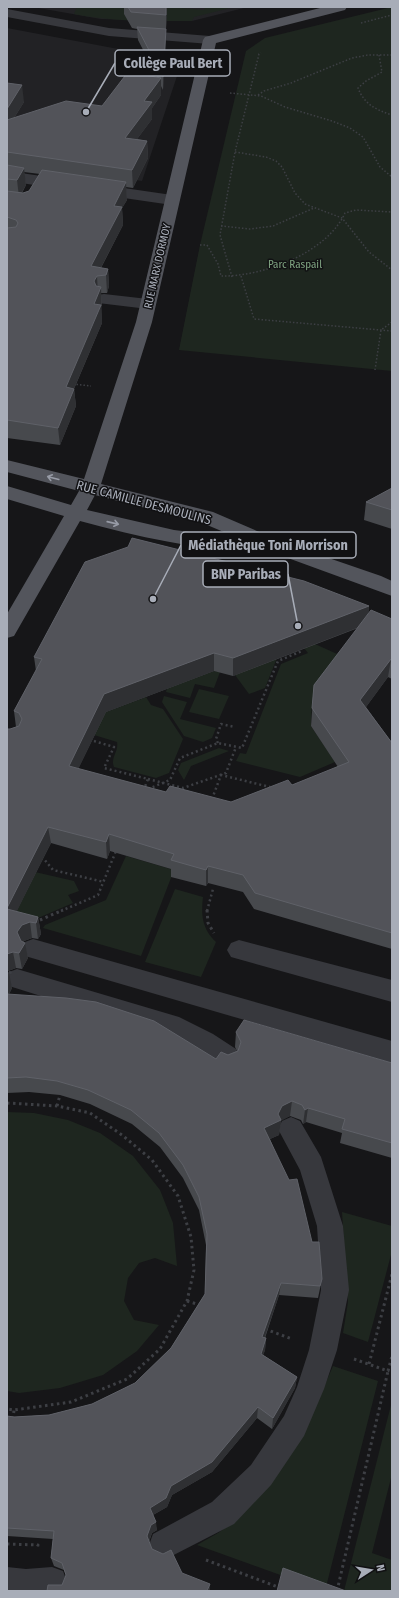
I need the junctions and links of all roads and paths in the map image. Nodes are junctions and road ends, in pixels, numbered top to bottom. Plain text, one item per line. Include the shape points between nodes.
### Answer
1 (340, 7) edge
2 (7, 13) edge
3 (392, 15) edge
4 (356, 24) dead end
5 (210, 40) junction
6 (264, 51) dead end
7 (378, 55) junction
8 (392, 55) edge
9 (230, 93) dead end
10 (248, 94) junction
11 (258, 95) junction
12 (392, 115) edge
13 (235, 152) junction
14 (7, 176) edge
15 (392, 177) edge
16 (172, 200) junction
17 (315, 208) junction
18 (392, 212) edge
19 (342, 218) junction
20 (221, 226) junction
21 (200, 245) dead end
22 (392, 270) edge
23 (241, 276) junction
24 (232, 277) junction
25 (104, 299) dead end
26 (148, 304) junction
27 (392, 322) edge
28 (381, 330) junction
29 (392, 331) edge
30 (375, 370) dead end
31 (68, 383) edge
32 (91, 386) dead end
33 (7, 466) edge
34 (90, 488) junction
35 (7, 492) edge
36 (75, 514) junction
37 (278, 548) junction
38 (392, 589) edge
39 (7, 631) edge
40 (302, 652) edge
41 (235, 727) dead end
42 (94, 741) dead end
43 (218, 743) junction
44 (236, 747) junction
45 (221, 775) junction
46 (148, 779) junction
47 (162, 783) junction
48 (273, 788) edge
49 (210, 804) edge
50 (118, 849) edge
51 (35, 856) edge
52 (104, 882) junction
53 (212, 889) dead end
54 (36, 922) edge
55 (33, 949) dead end
56 (239, 950) joint
57 (13, 974) edge
58 (392, 991) edge
59 (392, 1052) edge
60 (227, 1057) edge
61 (60, 1095) edge
62 (7, 1103) edge
63 (57, 1106) junction
64 (291, 1129) dead end
65 (392, 1274) edge
66 (369, 1364) dead end
67 (388, 1371) dead end
68 (7, 1409) edge
69 (14, 1410) junction
70 (12, 1426) edge
71 (168, 1543) joint
72 (7, 1582) edge
73 (52, 1582) dead end
74 (278, 1587) edge
75 (337, 1591) edge

1 - 5 main road
2 - 5 street via 109,32
3 - 4 path
5 - 16 main road, RUE MARX DORMOY
6 - 10 path via 259,54
7 - 8 path
7 - 11 path via 352,58
7 - 12 path via 382,72 362,81 358,88 360,96 376,110
9 - 10 path
10 - 11 path
10 - 13 path
11 - 15 path via 357,132 368,143 385,173
13 - 17 path via 276,161 282,167 295,193 305,204
13 - 20 path
14 - 16 street via 35,187
16 - 26 main road, RUE MARX DORMOY
17 - 19 path
17 - 20 path via 273,226 250,229
18 - 19 path via 350,211
19 - 22 path via 369,252
19 - 23 path via 339,225 327,236 301,254 274,267
20 - 24 path via 220,235
21 - 24 path via 207,245 218,264 221,276
23 - 24 path
23 - 28 path via 254,319
25 - 26 street
26 - 34 main road, RUE MARX DORMOY
27 - 28 path
28 - 29 path
28 - 30 path
31 - 32 path
34 -> 33 main road, RUE CAMILLE DESMOULINS
34 - 36 main road, RUE MARX DORMOY
34 - 37 main road, RUE CAMILLE DESMOULINS via 206,518
35 - 36 main road, RUE CAMILLE DESMOULINS
36 -> 37 main road, RUE CAMILLE DESMOULINS via 199,542
36 - 39 main road, RUE MARX DORMOY
37 - 38 main road, RUE CAMILLE DESMOULINS
40 - 44 path via 278,661 242,748
41 - 43 path via 221,724 216,739
42 - 46 path via 114,747 104,768
43 - 44 path
43 - 47 path via 180,758 170,780
44 - 45 path via 226,773
45 - 47 path via 183,788
45 - 48 path
45 - 49 path
46 - 47 path
46 - 47 path via 143,791
50 - 52 path
51 - 52 path via 44,859 53,870
52 - 54 path via 98,896
53 - 56 path via 207,903 210,929
55 - 59 street via 98,960
56 - 58 street
57 - 60 street via 179,1028
61 - 63 path
62 - 63 path
63 - 69 path via 90,1113 122,1134 152,1160 178,1196 192,1237 194,1270 187,1301 160,1349 127,1379 71,1402
64 - 71 street via 312,1166 330,1226 335,1290 323,1350 294,1426 261,1475 223,1513
65 - 66 path
67 - 75 path
68 - 69 path
69 - 70 path
71 - 74 path via 208,1562
72 - 73 street

